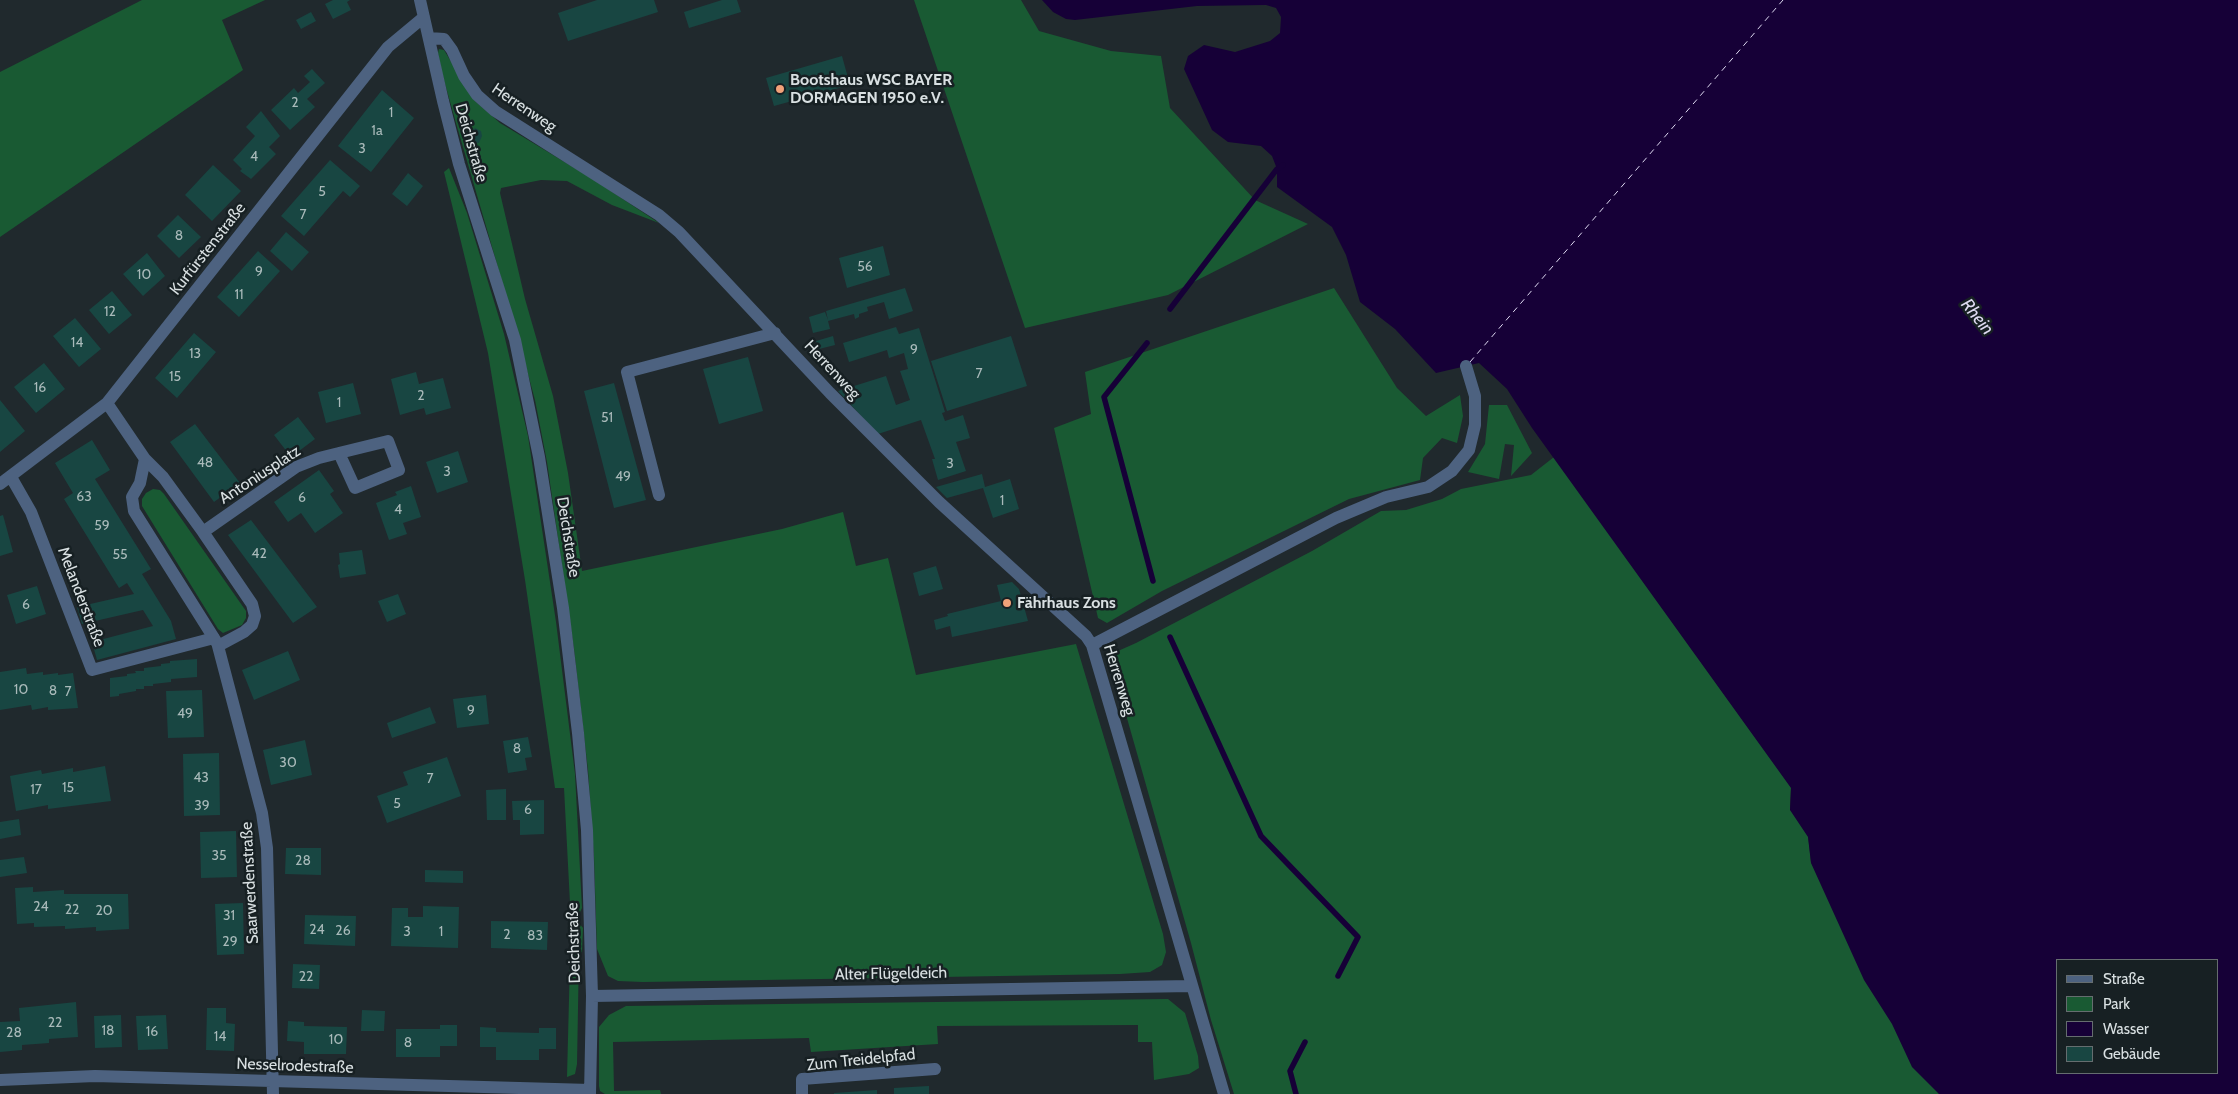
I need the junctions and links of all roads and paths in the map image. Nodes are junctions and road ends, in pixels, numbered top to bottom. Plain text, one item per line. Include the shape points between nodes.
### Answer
1 (420, 0) edge
2 (424, 17) junction
3 (429, 38) junction
4 (775, 333) junction
5 (1466, 366) dead end
6 (107, 403) junction
7 (339, 453) junction
8 (144, 459) junction
9 (5, 480) edge
10 (659, 495) dead end
11 (203, 532) junction
12 (216, 642) junction
13 (1092, 645) junction
14 (1191, 986) junction
15 (592, 996) junction
16 (935, 1070) dead end
17 (0, 1080) edge
18 (273, 1088) edge
19 (590, 1092) edge
20 (802, 1094) edge
21 (1224, 1094) edge

1 - 2 street, Deichstraße
2 - 3 street, Deichstraße
2 - 6 street, Kurfürstenstraße via 388,47
3 - 4 street, Herrenweg via 444,39 477,95 495,111 659,214
3 - 15 street, Deichstraße via 460,164 515,340 540,457 578,733 586,830
4 - 10 street via 626,372
4 - 13 street, Herrenweg via 939,502
5 - 13 street via 1475,396 1475,426 1469,450 1452,471 1428,487 1386,497 1336,518
6 - 8 street
6 - 9 street, Kurfürstenstraße
7 - 7 street, Antoniusplatz via 388,441 399,470 355,488
7 - 11 street, Antoniusplatz via 296,468
8 - 11 street via 163,477
8 - 12 street, Saarwerdenstraße via 140,483 132,497 134,510
9 - 12 street, Melanderstraße via 31,512 92,670
11 - 12 street via 252,604 255,616 252,625 244,632
12 - 18 street, Saarwerdenstraße via 262,813 267,848
13 - 14 street, Herrenweg
14 - 15 street, Alter Flügeldeich
14 - 21 street, Herrenweg
15 - 19 street, Deichstraße
16 - 20 street, Zum Treidelpfad via 802,1079
17 - 18 street, Nesselrodestraße via 95,1076
18 - 19 street, Nesselrodestraße

